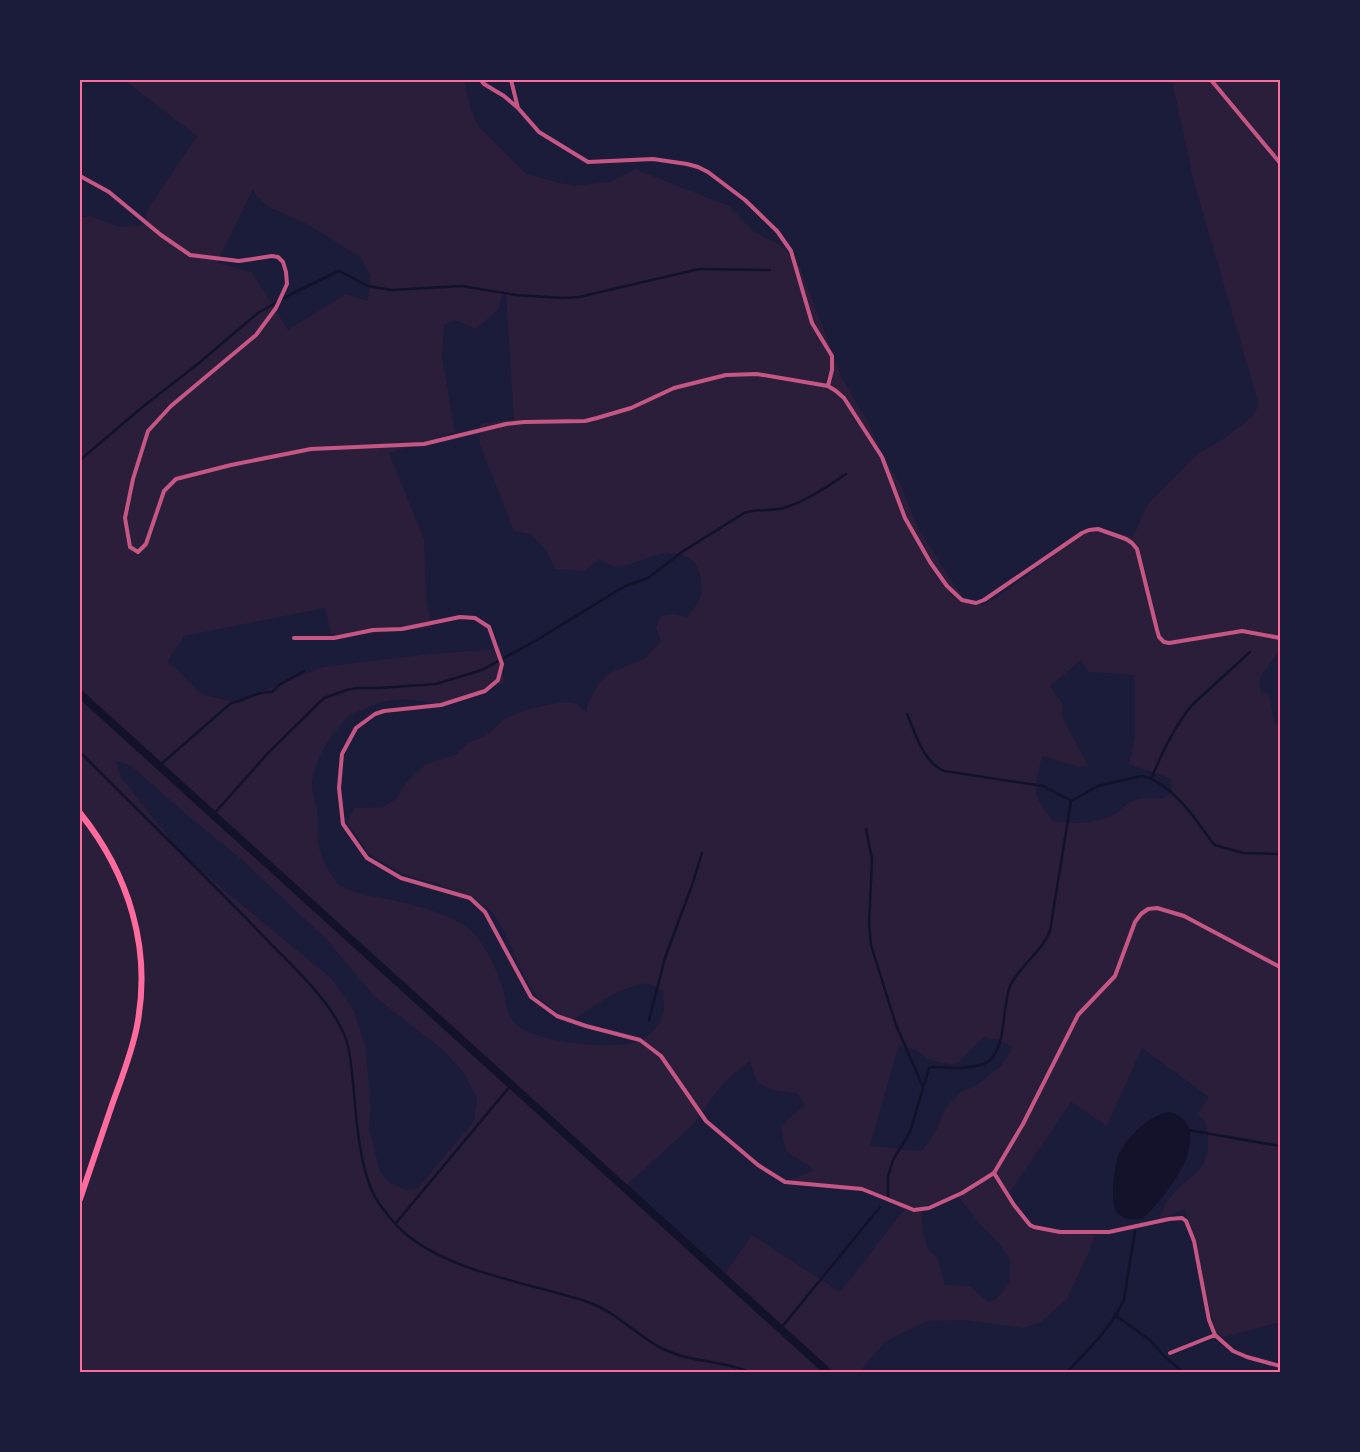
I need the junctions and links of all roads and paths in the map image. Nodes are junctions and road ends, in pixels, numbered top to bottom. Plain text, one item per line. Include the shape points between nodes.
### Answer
1 (481, 80) edge
2 (511, 80) edge
3 (1211, 80) edge
4 (518, 108) junction
5 (1280, 163) edge
6 (80, 176) edge
7 (828, 386) junction
8 (294, 638) dead end
9 (1280, 638) edge
10 (80, 813) edge
11 (1280, 967) edge
12 (994, 1172) junction
13 (80, 1199) edge
14 (1215, 1335) junction
15 (1170, 1353) dead end
16 (1280, 1366) edge

1 - 4 street
2 - 4 street
3 - 5 street
4 - 7 street via 539,132 588,162 653,159 686,164 708,172 744,200 778,231 791,251 812,323 832,356
6 - 7 street via 110,192 190,255 239,261 278,257 284,262 286,272 287,284 276,308 256,335 171,406 148,431 125,518 130,547 138,552 146,544 164,491 176,479 231,465 311,449 424,444 506,424 597,418 631,408 674,388 726,375 757,374
7 - 9 street via 844,398 882,457 904,518 947,586 962,600 984,600 1082,533 1098,529 1126,539 1137,549 1159,637 1164,642 1242,632
8 - 12 street via 334,638 460,617 475,618 490,627 502,664 498,680 485,691 441,705 375,714 356,728 342,754 339,788 344,824 368,858 401,878 470,898 485,912 531,998 557,1016 640,1040 661,1056 706,1121 758,1166 785,1182 862,1189 914,1210 929,1208 962,1193
10 - 13 main road via 104,847 125,889 138,935 141,972 140,1008 132,1044
11 - 12 street via 1184,916 1157,908 1141,914 1115,976 1078,1015 1023,1124
12 - 14 street via 1014,1205 1034,1227 1060,1232 1109,1232 1182,1218 1194,1241 1209,1320
14 - 15 street
14 - 16 street via 1234,1351

